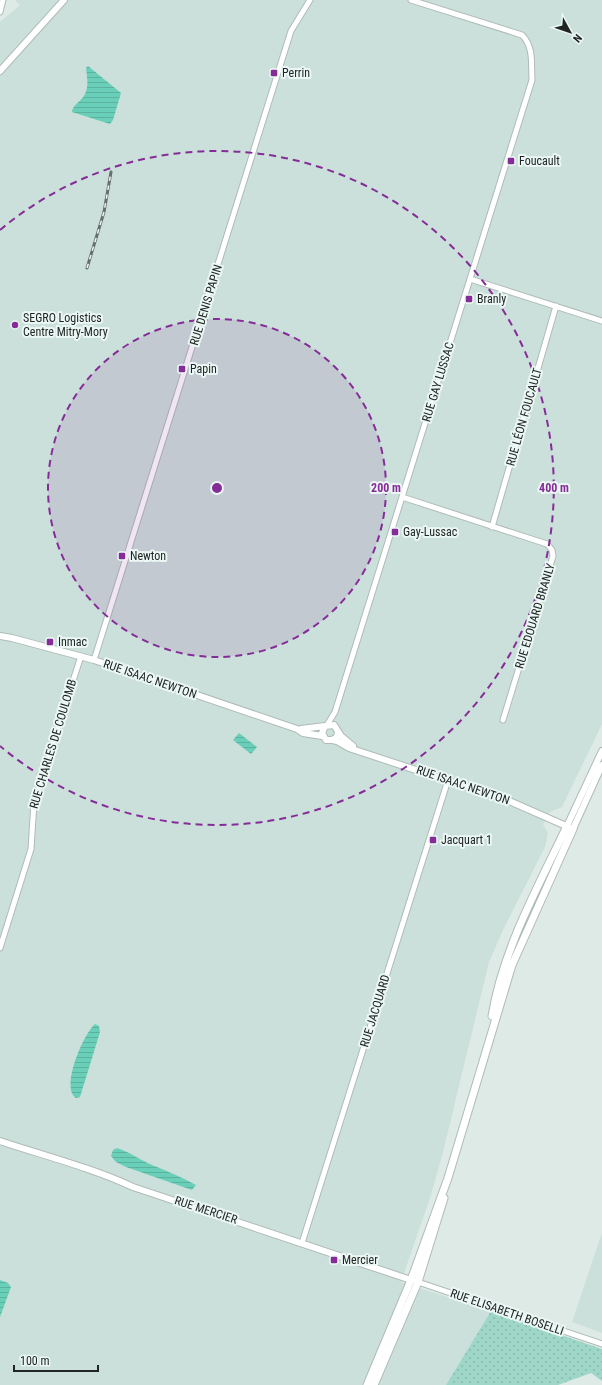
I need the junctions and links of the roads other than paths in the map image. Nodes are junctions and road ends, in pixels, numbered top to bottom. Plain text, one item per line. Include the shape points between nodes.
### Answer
1 (3, 0) edge
2 (64, 0) edge
3 (310, 0) edge
4 (411, 0) edge
5 (0, 12) edge
6 (0, 71) edge
7 (470, 280) junction
8 (556, 306) junction
9 (602, 321) edge
10 (402, 497) junction
11 (492, 527) junction
12 (0, 636) edge
13 (81, 656) junction
14 (94, 660) junction
15 (336, 712) junction
16 (503, 720) dead end
17 (326, 725) junction
18 (297, 729) junction
19 (337, 729) junction
20 (322, 736) junction
21 (332, 740) junction
22 (357, 750) junction
23 (602, 751) edge
24 (602, 764) edge
25 (448, 780) junction
26 (570, 828) junction
27 (0, 948) edge
28 (0, 1141) edge
29 (302, 1242) junction
30 (415, 1281) junction
31 (602, 1344) edge
32 (367, 1385) edge
33 (374, 1385) edge

1 - 5 street
2 - 6 street
3 - 14 street, RUE DENIS PAPIN via 291,31
4 - 7 street, RUE GAY LUSSAC via 522,35 528,41 531,50 532,80
7 - 8 street
7 - 10 street, RUE GAY LUSSAC
8 - 9 street
8 - 11 street, RUE LÉON FOUCAULT
10 - 11 street, RUE EDOUARD BRANLY
10 - 15 street, RUE GAY LUSSAC
11 - 16 street, RUE EDOUARD BRANLY via 547,544 553,556
12 - 13 street, RUE ISAAC NEWTON
13 - 14 street, RUE ISAAC NEWTON
13 - 27 street, RUE CHARLES DE COULOMB via 34,802 31,849
14 - 18 street, RUE ISAAC NEWTON
15 - 17 street, RUE GAY LUSSAC
15 - 19 street, RUE GAY LUSSAC
17 - 18 street, RUE ISAAC NEWTON
17 - 19 street
17 - 20 street
18 - 20 street, RUE ISAAC NEWTON via 303,733
19 - 21 street via 337,737
19 - 22 street, RUE ISAAC NEWTON
20 - 21 street via 326,740
21 - 22 street, RUE ISAAC NEWTON
22 - 25 street, RUE ISAAC NEWTON
23 - 26 street
24 - 26 street
25 - 26 street, RUE ISAAC NEWTON via 507,800
25 - 29 street, RUE JACQUARD
26 - 30 main road via 518,930 504,964 496,992 488,1040 440,1213
28 - 29 street, RUE MERCIER via 61,1162 89,1168 133,1187
29 - 30 street, RUE MERCIER
30 - 31 street, RUE ELISABETH BOSELLI
30 - 32 main road
30 - 33 main road

